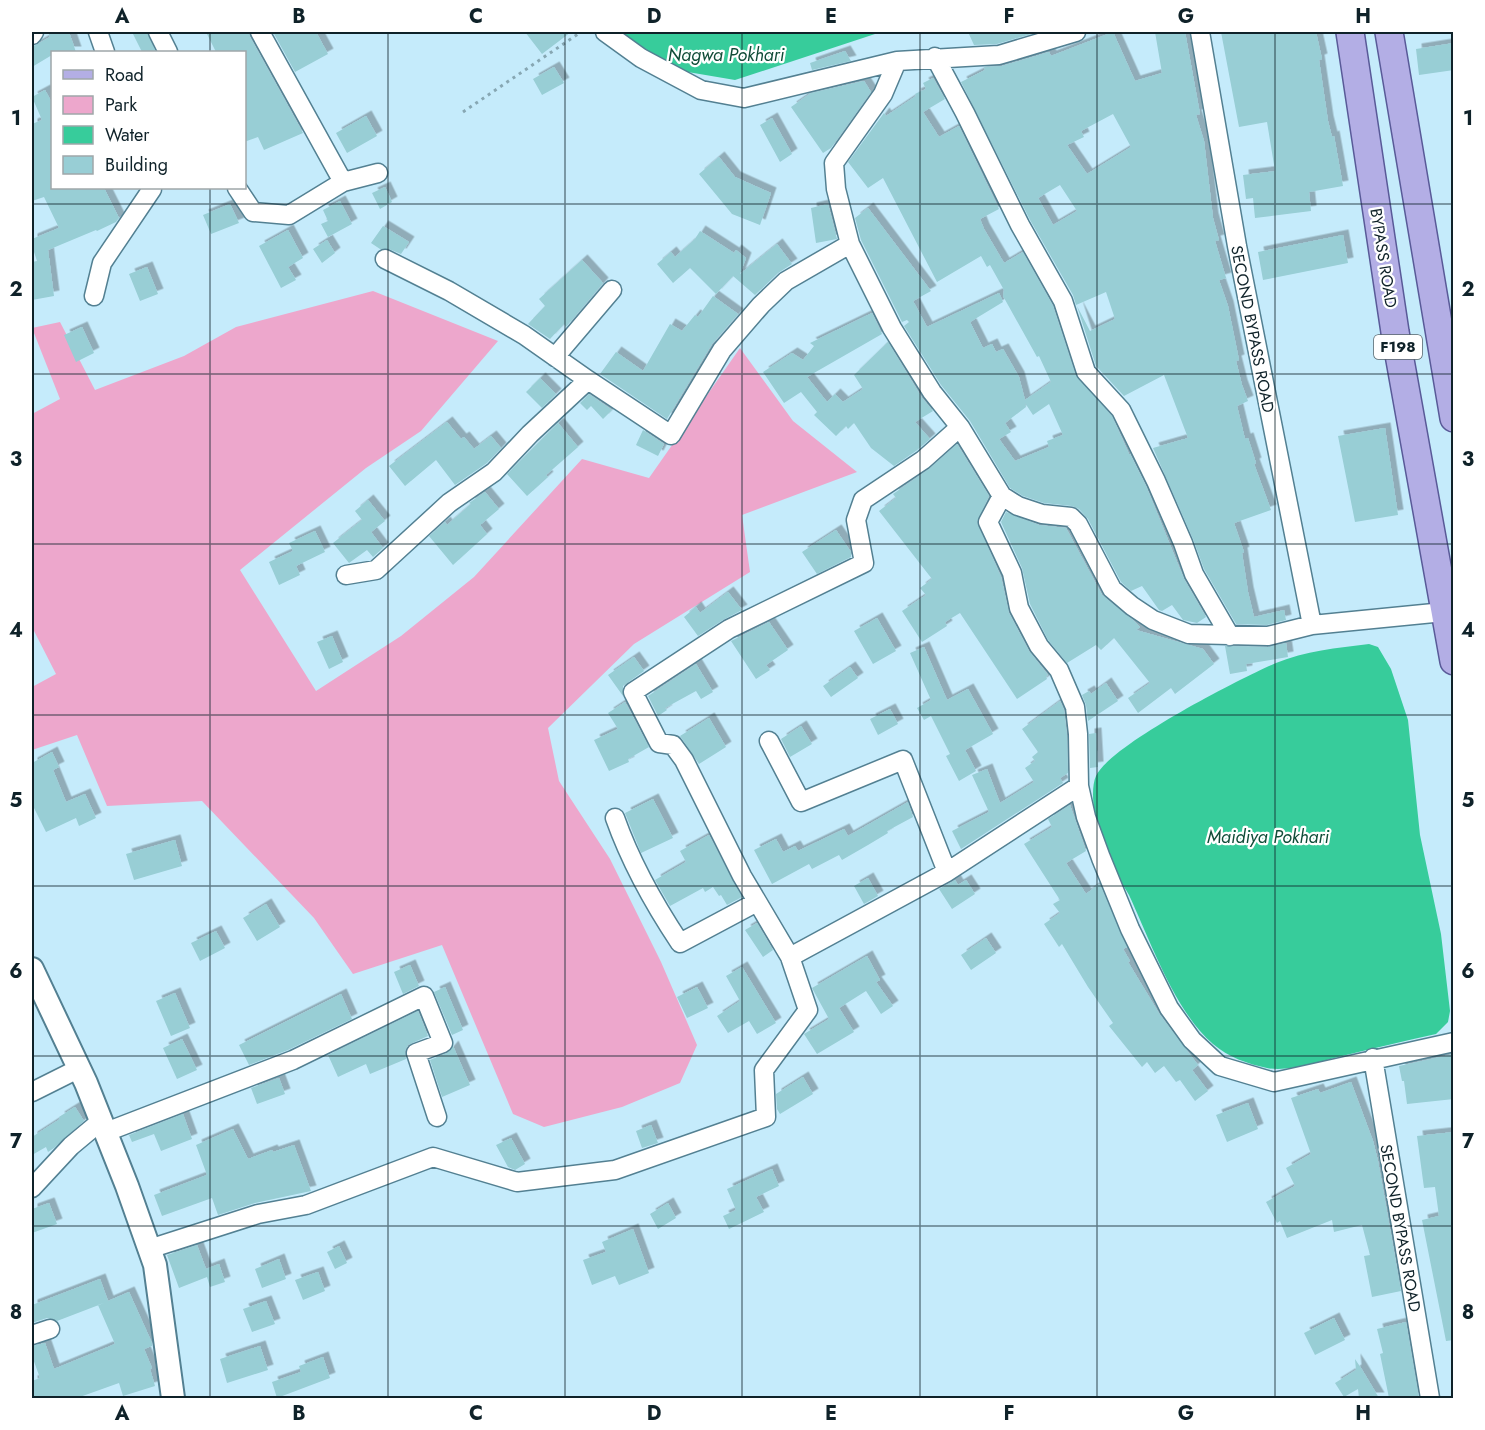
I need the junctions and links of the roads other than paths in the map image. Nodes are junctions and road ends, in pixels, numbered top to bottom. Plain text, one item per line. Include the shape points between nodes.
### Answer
1 (98, 32) edge
2 (158, 32) edge
3 (260, 32) edge
4 (605, 32) edge
5 (1077, 32) edge
6 (1200, 32) edge
7 (1350, 32) edge
8 (1389, 32) edge
9 (105, 51) edge
10 (168, 51) edge
11 (935, 57) junction
12 (897, 61) junction
13 (378, 173) dead end
14 (343, 182) junction
15 (152, 189) edge
16 (238, 189) edge
17 (850, 244) junction
18 (385, 259) dead end
19 (612, 290) dead end
20 (94, 296) dead end
21 (1438, 328) junction
22 (1395, 332) junction
23 (555, 357) junction
24 (588, 380) junction
25 (1454, 418) edge
26 (960, 427) junction
27 (1002, 496) junction
28 (346, 575) dead end
29 (1449, 612) edge
30 (1312, 625) junction
31 (1230, 636) junction
32 (1454, 661) edge
33 (769, 741) dead end
34 (1079, 786) junction
35 (615, 818) dead end
36 (947, 872) junction
37 (757, 902) junction
38 (790, 957) junction
39 (32, 969) edge
40 (1454, 1042) edge
41 (1373, 1058) junction
42 (78, 1069) junction
43 (32, 1092) edge
44 (437, 1117) dead end
45 (104, 1127) junction
46 (32, 1188) edge
47 (149, 1249) junction
48 (50, 1329) dead end
49 (32, 1335) edge
50 (173, 1398) edge
51 (1430, 1398) edge

1 - 9 street
2 - 10 street
3 - 14 street
4 - 12 street via 641,58 701,90 744,98
5 - 11 street via 999,55
6 - 30 street, SECOND BYPASS ROAD via 1237,246
7 - 22 main road, BYPASS ROAD / F198
8 - 21 main road, F198
11 - 12 street
11 - 31 street via 1063,301 1086,372 1121,410 1184,543 1194,574
12 - 17 street via 883,94 834,163 836,189
13 - 14 street
14 - 16 street via 289,215 253,212
15 - 20 street via 102,263
17 - 24 street via 786,281 761,305 722,350 671,435
17 - 26 street via 892,328 932,392
18 - 23 street via 450,291
19 - 23 street
21 - 22 main road
21 - 25 main road, F198
22 - 29 main road, BYPASS ROAD / F198
23 - 24 street
24 - 28 street via 494,472 449,503 376,570
26 - 27 street
26 - 37 street via 923,460 863,500 856,520 864,563 729,629 633,692 659,743 674,745 684,760
27 - 31 street via 1042,514 1071,517 1112,589 1153,620 1189,634
27 - 34 street via 988,522 1012,573 1019,608 1039,646 1059,670 1075,707
29 - 30 street
29 - 32 main road, BYPASS ROAD / F198
30 - 31 street via 1268,636
33 - 36 street via 801,802 903,760
34 - 36 street
34 - 41 street via 1105,868 1169,1008 1192,1040 1220,1066 1274,1082
35 - 37 street via 655,905 680,943
36 - 38 street
37 - 38 street
38 - 47 street via 808,1010 764,1070 766,1117 615,1170 517,1182 433,1157 306,1205 258,1214
39 - 42 street
40 - 41 street
41 - 51 street, SECOND BYPASS ROAD
42 - 43 street
42 - 45 street
44 - 45 street via 416,1053 443,1043 424,996 293,1060
45 - 46 street via 71,1146
45 - 47 street
47 - 50 street via 155,1265
48 - 49 street

